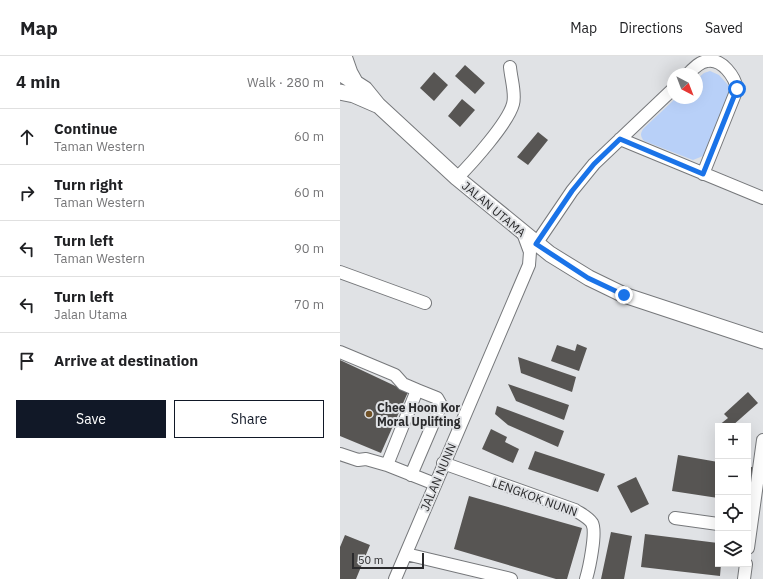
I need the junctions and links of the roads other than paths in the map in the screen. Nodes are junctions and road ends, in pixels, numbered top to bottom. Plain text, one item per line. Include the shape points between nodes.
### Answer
1 (344, 56) edge
2 (510, 68) dead end
3 (694, 68) edge
4 (340, 73) edge
5 (356, 83) junction
6 (340, 92) edge
7 (667, 95) edge
8 (378, 105) junction
9 (620, 139) junction
10 (703, 174) junction
11 (457, 178) junction
12 (763, 198) edge
13 (523, 234) junction
14 (536, 244) junction
15 (550, 254) junction
16 (529, 265) junction
17 (340, 272) edge
18 (425, 303) dead end
19 (763, 340) edge
20 (340, 352) edge
21 (417, 390) junction
22 (763, 440) edge
23 (340, 454) edge
24 (443, 464) junction
25 (387, 465) junction
26 (411, 475) junction
27 (435, 484) junction
28 (751, 515) edge
29 (675, 518) dead end
30 (715, 524) edge
31 (406, 554) junction
32 (746, 567) edge
33 (395, 579) edge
34 (511, 579) edge
35 (586, 579) edge
36 (744, 579) edge

1 - 5 main road
2 - 11 street via 514,99 511,111
3 - 10 street via 707,60 717,62 731,75 737,89
4 - 5 main road, JALAN UTAMA
5 - 8 main road, JALAN UTAMA via 365,89
6 - 8 main road
7 - 9 street
8 - 11 main road, JALAN UTAMA
9 - 10 street
9 - 14 street via 594,164 572,191
10 - 12 street
11 - 13 main road, JALAN UTAMA
13 - 14 main road, JALAN UTAMA
13 - 16 street, JALAN NUNN via 530,252
14 - 15 main road, JALAN UTAMA
15 - 16 street
15 - 19 main road, JALAN UTAMA via 588,278 624,295
16 - 24 street, JALAN NUNN
17 - 18 street
20 - 21 street via 395,375 403,384
21 - 25 street
21 - 26 street via 437,398 441,405
22 - 28 street
23 - 25 street
24 - 27 street, JALAN NUNN
24 - 35 street, LENGKOK NUNN via 586,516 595,530
25 - 26 street
26 - 27 street
27 - 31 street, JALAN NUNN
29 - 30 street
31 - 33 street, JALAN NUNN
31 - 34 street
32 - 36 street

